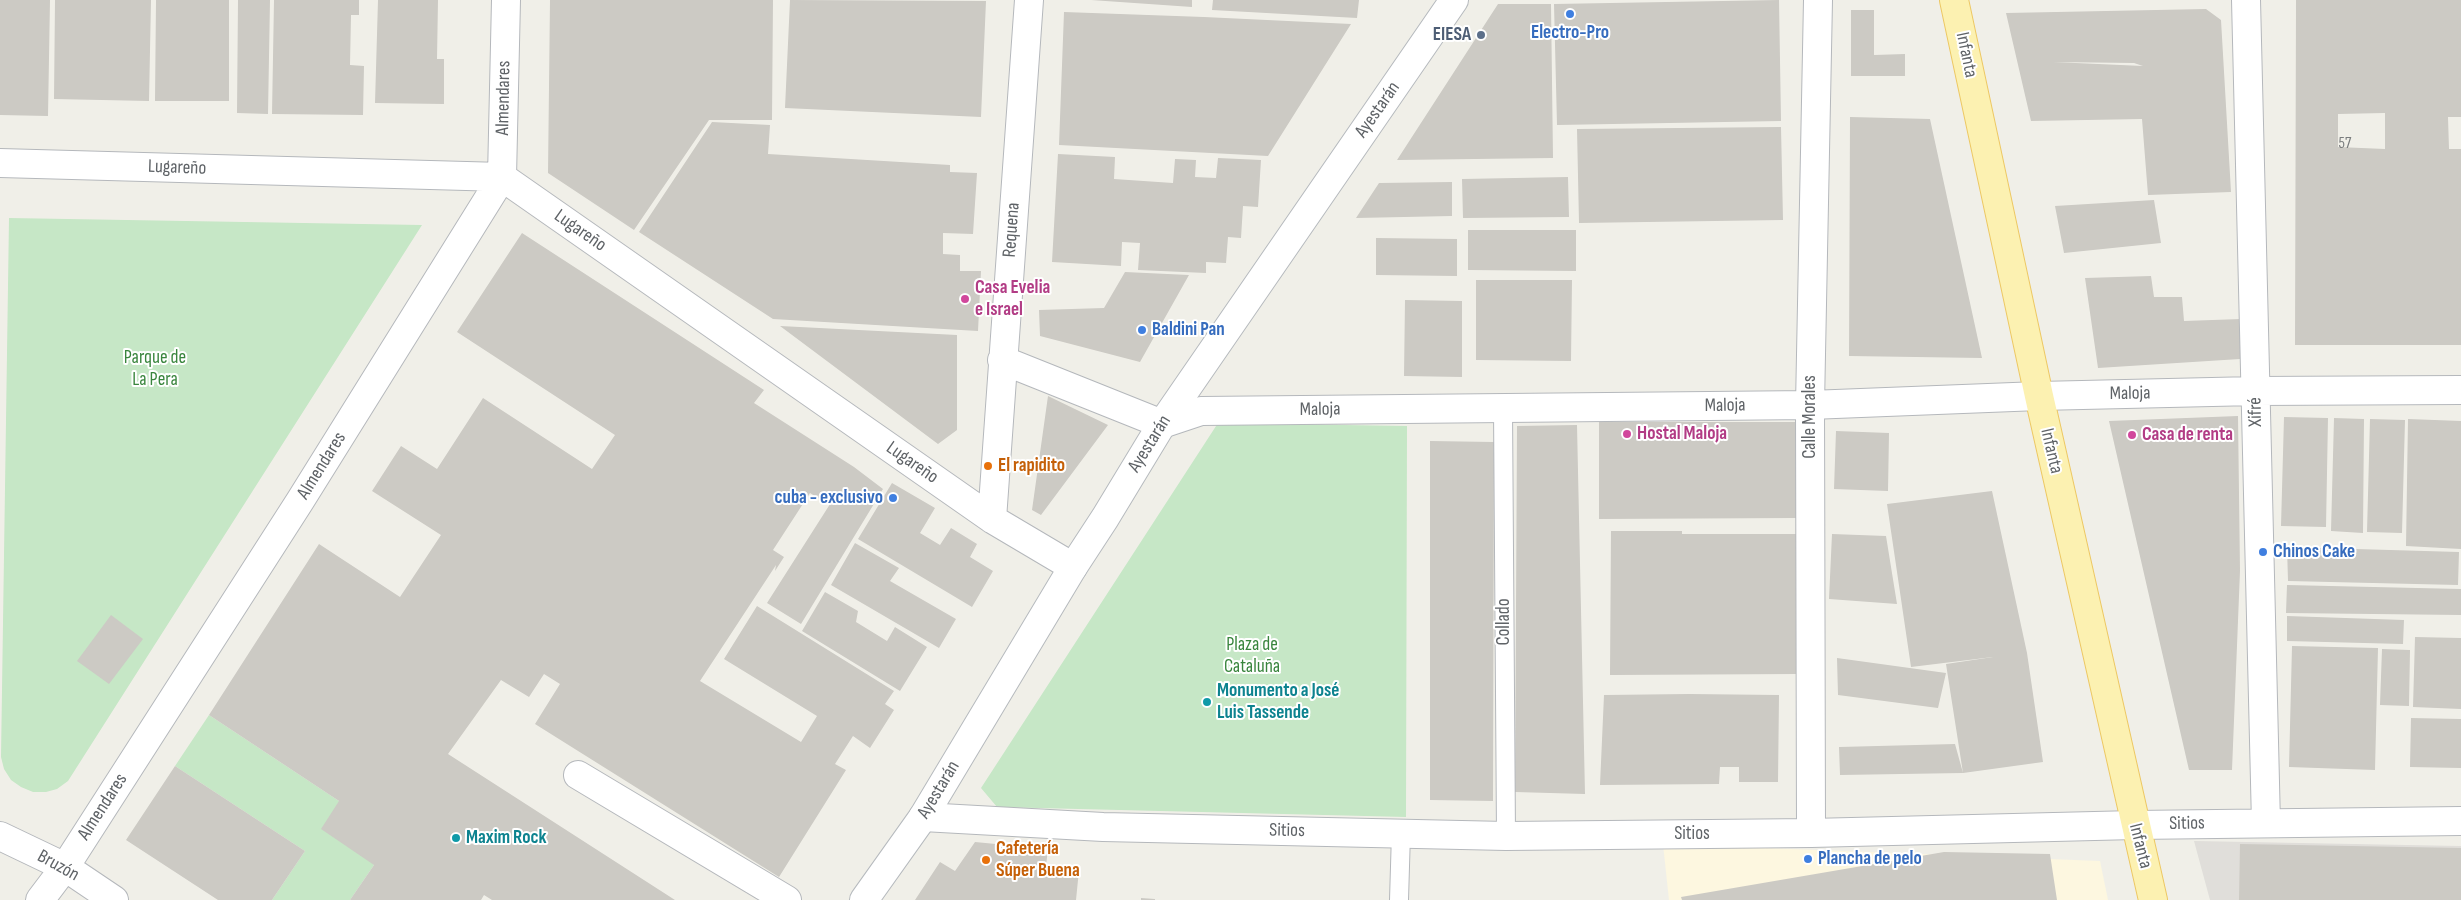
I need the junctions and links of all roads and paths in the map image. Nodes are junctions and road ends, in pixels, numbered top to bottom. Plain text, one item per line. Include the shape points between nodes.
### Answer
1 (506, 0) edge
2 (1029, 0) edge
3 (1454, 0) edge
4 (1818, 0) edge
5 (1954, 0) edge
6 (2246, 0) edge
7 (0, 163) edge
8 (502, 177) junction
9 (1002, 360) junction
10 (2461, 390) edge
11 (2255, 391) junction
12 (2039, 396) junction
13 (1810, 405) junction
14 (1503, 408) junction
15 (1162, 424) junction
16 (992, 519) junction
17 (1073, 567) junction
18 (578, 775) dead end
19 (923, 817) junction
20 (2461, 822) edge
21 (2266, 823) junction
22 (2135, 825) junction
23 (1401, 833) junction
24 (1811, 833) junction
25 (0, 836) edge
26 (1506, 836) junction
27 (65, 867) junction
28 (40, 900) edge
29 (114, 900) edge
30 (787, 900) edge
31 (864, 900) edge
32 (1399, 900) edge
33 (2153, 900) edge

1 - 8 street, Almendares
2 - 9 street, Requena
3 - 15 street, Ayestarán
4 - 13 street, Calle Morales
5 - 12 main road, Infanta
6 - 11 street, Xifré
7 - 8 street, Lugareño
8 - 16 street, Lugareño
8 - 27 street, Almendares
9 - 15 street
9 - 16 street, Requena
10 - 11 street, Maloja
11 - 12 street, Maloja
11 - 21 street, Xifré
12 - 13 street, Maloja
12 - 22 main road, Infanta
13 - 14 street, Maloja
13 - 24 street, Calle Morales
14 - 15 street, Maloja via 1201,411
14 - 26 lane, Collado
15 - 17 street, Ayestarán
16 - 17 street, Lugareño
17 - 19 street, Ayestarán
18 - 30 street
19 - 23 street, Sitios via 1103,827
19 - 31 street, Ayestarán
20 - 21 street, Sitios
21 - 22 street, Sitios
22 - 24 street, Sitios
22 - 33 main road, Infanta
23 - 26 street, Sitios
23 - 32 lane
24 - 26 street, Sitios
25 - 27 street, Bruzón
27 - 28 street, Almendares
27 - 29 street, Bruzón

